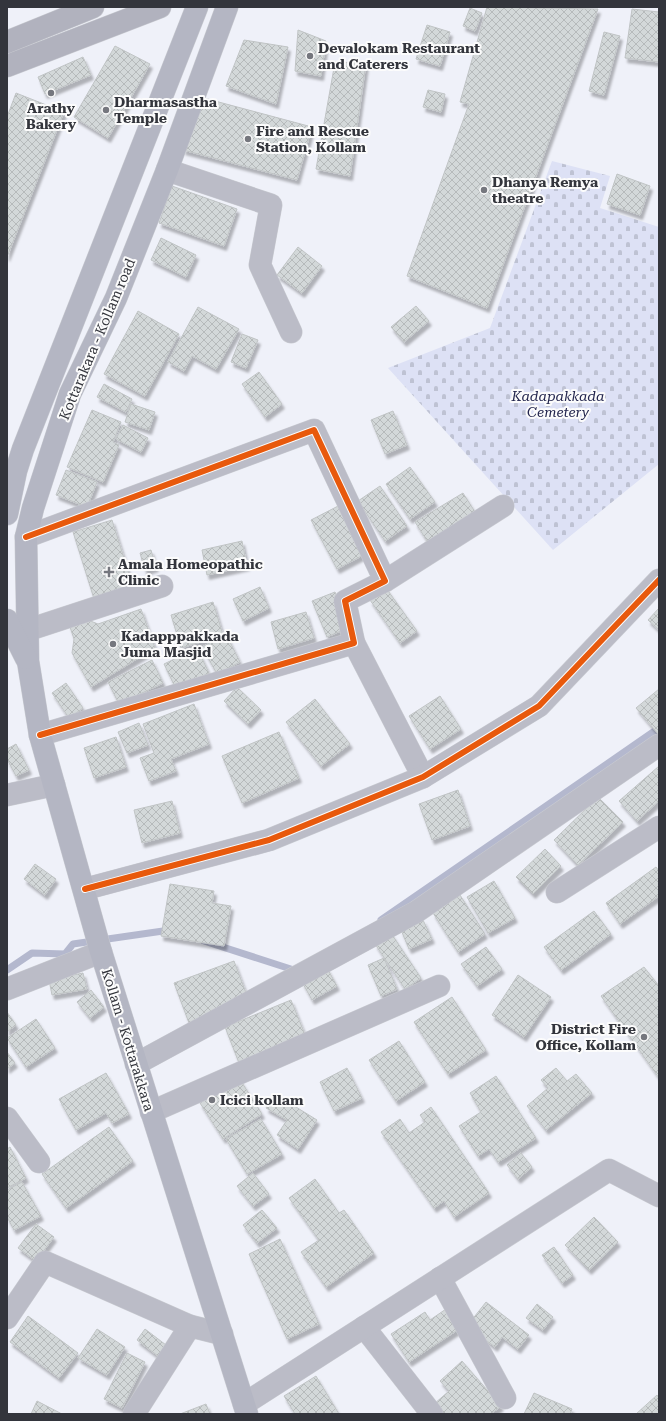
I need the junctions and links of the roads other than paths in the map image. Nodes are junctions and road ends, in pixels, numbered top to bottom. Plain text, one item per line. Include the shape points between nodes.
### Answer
1 (94, 7) edge
2 (160, 7) edge
3 (198, 7) edge
4 (227, 7) edge
5 (7, 42) edge
6 (7, 66) edge
7 (168, 170) junction
8 (291, 332) dead end
9 (502, 506) dead end
10 (7, 514) edge
11 (26, 536) junction
12 (659, 580) edge
13 (385, 581) junction
14 (162, 586) dead end
15 (7, 620) edge
16 (28, 630) junction
17 (354, 643) junction
18 (28, 661) junction
19 (40, 735) junction
20 (659, 745) edge
21 (423, 777) junction
22 (54, 785) junction
23 (7, 795) edge
24 (659, 827) edge
25 (85, 889) junction
26 (557, 892) dead end
27 (101, 952) junction
28 (439, 986) dead end
29 (7, 989) edge
30 (136, 1064) junction
31 (151, 1112) junction
32 (7, 1118) edge
33 (39, 1162) dead end
34 (659, 1196) edge
35 (440, 1278) junction
36 (7, 1318) edge
37 (190, 1326) junction
38 (364, 1327) junction
39 (222, 1334) junction
40 (506, 1398) dead end
41 (246, 1409) edge
42 (134, 1414) edge
43 (432, 1414) edge

1 - 5 main road
2 - 6 main road
3 - 10 main road, Kottarakara - Kollam road via 23,449
4 - 7 main road, Kottarakara - Kollam road
7 - 8 street via 271,205 260,265
7 - 11 main road, Kottarakara - Kollam road via 116,298 70,394
9 - 13 street
11 - 13 street via 314,430
11 - 16 main road, Kottarakara - Kollam road
12 - 21 street via 539,706
13 - 17 street via 345,600
14 - 16 street
15 - 18 main road
16 - 18 main road, Kottarakara - Kollam road
17 - 19 street
17 - 21 street
18 - 19 main road, Kollam - Kottarakkara
19 - 22 main road, Kollam - Kottarakkara
20 - 30 street via 416,912
21 - 25 street via 269,840
22 - 23 street
22 - 25 main road, Kollam - Kottarakkara
24 - 26 street
25 - 27 main road, Kollam - Kottarakkara
27 - 29 street
27 - 30 main road, Kollam - Kottarakkara
28 - 31 street
30 - 31 main road, Kollam - Kottarakkara
31 - 39 main road, Kollam - Kottarakkara
32 - 33 street
34 - 35 street via 609,1170
35 - 38 street
35 - 40 street
36 - 37 street via 45,1262
37 - 39 street
37 - 42 street
38 - 41 street
38 - 43 street
39 - 41 main road, Kollam - Kottarakkara

